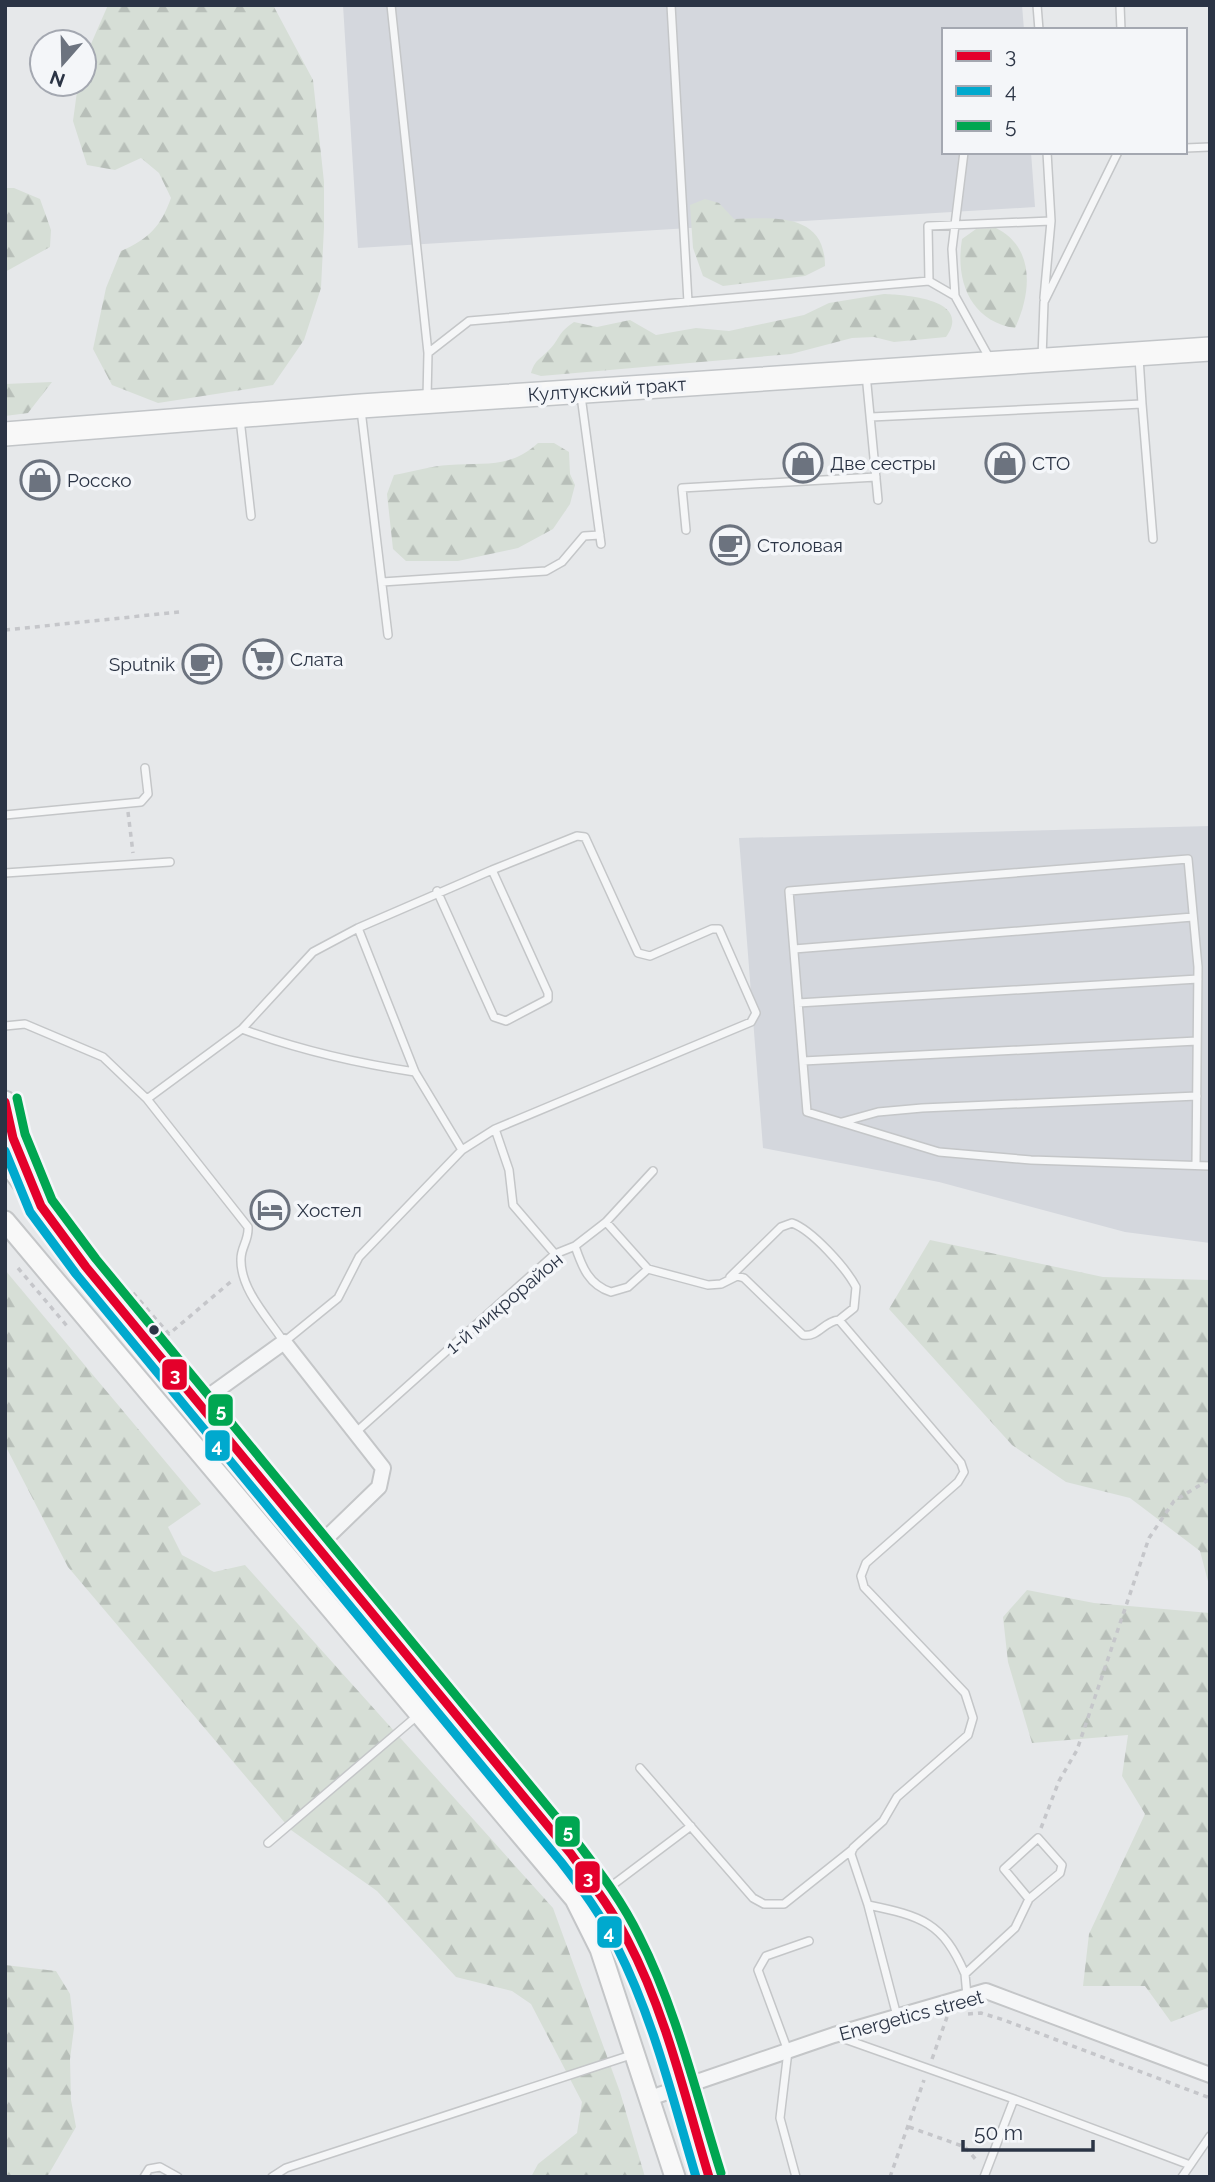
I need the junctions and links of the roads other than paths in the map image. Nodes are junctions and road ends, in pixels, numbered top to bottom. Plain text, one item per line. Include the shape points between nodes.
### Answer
1 (391, 5) edge
2 (671, 5) edge
3 (1037, 5) edge
4 (1120, 5) edge
5 (1039, 28) edge
6 (1121, 28) edge
7 (1210, 146) edge
8 (1187, 148) edge
9 (964, 154) edge
10 (1047, 154) edge
11 (1117, 154) edge
12 (1051, 221) junction
13 (955, 223) junction
14 (929, 281) junction
15 (955, 296) junction
16 (688, 302) junction
17 (1044, 302) junction
18 (1210, 349) edge
19 (428, 353) junction
20 (1139, 354) junction
21 (1042, 360) junction
22 (991, 362) junction
23 (866, 370) junction
24 (580, 391) junction
25 (427, 402) junction
26 (1142, 404) junction
27 (361, 406) junction
28 (240, 415) junction
29 (871, 418) junction
30 (5, 434) edge
31 (876, 477) junction
32 (878, 500) dead end
33 (251, 516) dead end
34 (686, 530) dead end
35 (600, 535) junction
36 (1153, 539) dead end
37 (601, 544) dead end
38 (382, 582) junction
39 (388, 635) dead end
40 (145, 768) dead end
41 (5, 815) edge
42 (170, 862) dead end
43 (492, 870) junction
44 (5, 873) edge
45 (437, 891) junction
46 (1193, 917) junction
47 (358, 928) junction
48 (794, 949) junction
49 (1198, 979) junction
50 (798, 1003) junction
51 (5, 1026) edge
52 (242, 1029) junction
53 (1197, 1041) junction
54 (803, 1061) junction
55 (415, 1072) junction
56 (1197, 1096) junction
57 (147, 1099) junction
58 (5, 1101) edge
59 (842, 1122) junction
60 (495, 1129) junction
61 (463, 1150) junction
62 (5, 1160) edge
63 (1196, 1164) junction
64 (1210, 1166) edge
65 (653, 1171) dead end
66 (41, 1206) junction
67 (7, 1222) edge
68 (606, 1222) junction
69 (575, 1246) junction
70 (555, 1254) junction
71 (648, 1269) junction
72 (730, 1278) junction
73 (839, 1320) junction
74 (284, 1342) junction
75 (198, 1404) junction
76 (355, 1433) junction
77 (317, 1547) junction
78 (421, 1713) junction
79 (640, 1768) dead end
80 (691, 1826) junction
81 (268, 1843) dead end
82 (853, 1848) junction
83 (600, 1894) junction
84 (1029, 1899) junction
85 (868, 1905) junction
86 (809, 1941) dead end
87 (965, 1974) junction
88 (967, 1997) junction
89 (897, 2017) junction
90 (834, 2035) junction
91 (788, 2050) junction
92 (635, 2053) junction
93 (1210, 2075) edge
94 (681, 2087) junction
95 (650, 2098) junction
96 (1014, 2099) junction
97 (1210, 2136) edge
98 (1190, 2165) junction
99 (985, 2175) edge
100 (144, 2177) edge
101 (178, 2177) edge
102 (272, 2177) edge
103 (675, 2177) edge
104 (709, 2177) edge
105 (796, 2177) edge
106 (1182, 2177) edge

1 - 19 lane
2 - 16 lane
3 - 5 lane
4 - 6 lane
7 - 8 lane
9 - 13 lane
10 - 12 lane
11 - 17 lane
12 - 13 lane
12 - 17 lane
13 - 14 lane via 928,226
13 - 15 lane
14 - 15 lane
14 - 16 lane
15 - 22 lane
16 - 19 lane via 469,321
17 - 21 lane
18 - 20 main road, Култукский тракт
19 - 25 lane
20 - 21 main road, Култукский тракт
20 - 26 lane
21 - 22 main road, Култукский тракт
22 - 23 main road, Култукский тракт
23 - 24 main road, Култукский тракт
23 - 29 lane
24 - 25 main road, Култукский тракт
24 - 35 lane
25 - 27 main road, Култукский тракт
26 - 29 lane
26 - 36 lane
27 - 28 main road, Култукский тракт
27 - 38 lane
28 - 30 main road, Култукский тракт
28 - 33 lane
29 - 31 lane
31 - 32 lane
31 - 34 lane via 682,488
35 - 37 lane
35 - 38 lane via 584,536 562,562 546,571
38 - 39 lane
40 - 41 lane via 148,794 141,802
42 - 44 lane
43 - 45 lane
43 - 45 lane via 548,993 542,1004 506,1021 494,1017
43 - 60 lane via 577,836 585,837 638,953 650,956 719,929 756,1013 751,1022
45 - 47 lane
46 - 48 lane
46 - 48 lane via 1188,859 789,891
46 - 49 lane
47 - 52 lane via 313,952
47 - 55 lane
48 - 50 lane
49 - 50 lane
49 - 53 lane
50 - 54 lane
51 - 57 lane via 25,1024 103,1057
52 - 55 lane via 296,1049
52 - 57 lane
53 - 54 lane
53 - 56 lane
54 - 59 lane via 807,1112
55 - 61 lane
56 - 59 lane via 922,1108 878,1112
56 - 63 lane
57 - 74 lane via 248,1227 242,1273
58 - 66 main road via 13,1138
59 - 63 lane via 939,1152 1031,1160
60 - 61 lane
60 - 70 lane via 509,1170 513,1205
61 - 74 lane via 359,1256 338,1298
62 - 66 main road
63 - 64 lane
65 - 68 lane
66 - 75 main road
67 - 78 main road
68 - 69 lane
68 - 71 lane
69 - 70 lane, 1-й микрорайон
69 - 71 lane, 1-й микрорайон via 594,1283 611,1292 628,1287
70 - 76 lane, 1-й микрорайон
71 - 72 lane via 708,1285
72 - 73 lane via 744,1278 803,1335
72 - 73 lane via 781,1227 801,1226 856,1287 854,1308
73 - 82 lane via 961,1463 964,1472 958,1482 866,1563 861,1576 864,1587 965,1693 973,1718 963,1741 897,1797 883,1821
74 - 75 street
74 - 76 street
75 - 77 main road
76 - 77 street via 383,1468 384,1476 379,1487
77 - 83 main road
78 - 81 lane
78 - 92 main road via 575,1899 600,1950
79 - 80 lane
80 - 82 lane via 753,1898 776,1906
80 - 83 lane
82 - 85 lane via 852,1861
83 - 94 main road via 636,1959
84 - 84 lane via 1062,1868 1038,1838 1004,1869
84 - 87 lane via 1015,1928
85 - 87 lane via 910,1913 942,1932
85 - 89 lane
86 - 91 lane via 766,1956 758,1970
87 - 88 lane
88 - 89 street, Energetics street
88 - 93 street, Energetics street via 986,1992
89 - 90 street, Energetics street
90 - 91 street, Energetics street
90 - 96 lane
91 - 94 street, Energetics street
91 - 105 lane via 780,2118
92 - 95 main road
92 - 102 lane via 286,2168
94 - 95 street, Energetics street
94 - 104 main road
95 - 103 main road
96 - 98 lane
96 - 99 lane
97 - 98 lane
98 - 106 lane
100 - 101 lane via 149,2169 160,2167

